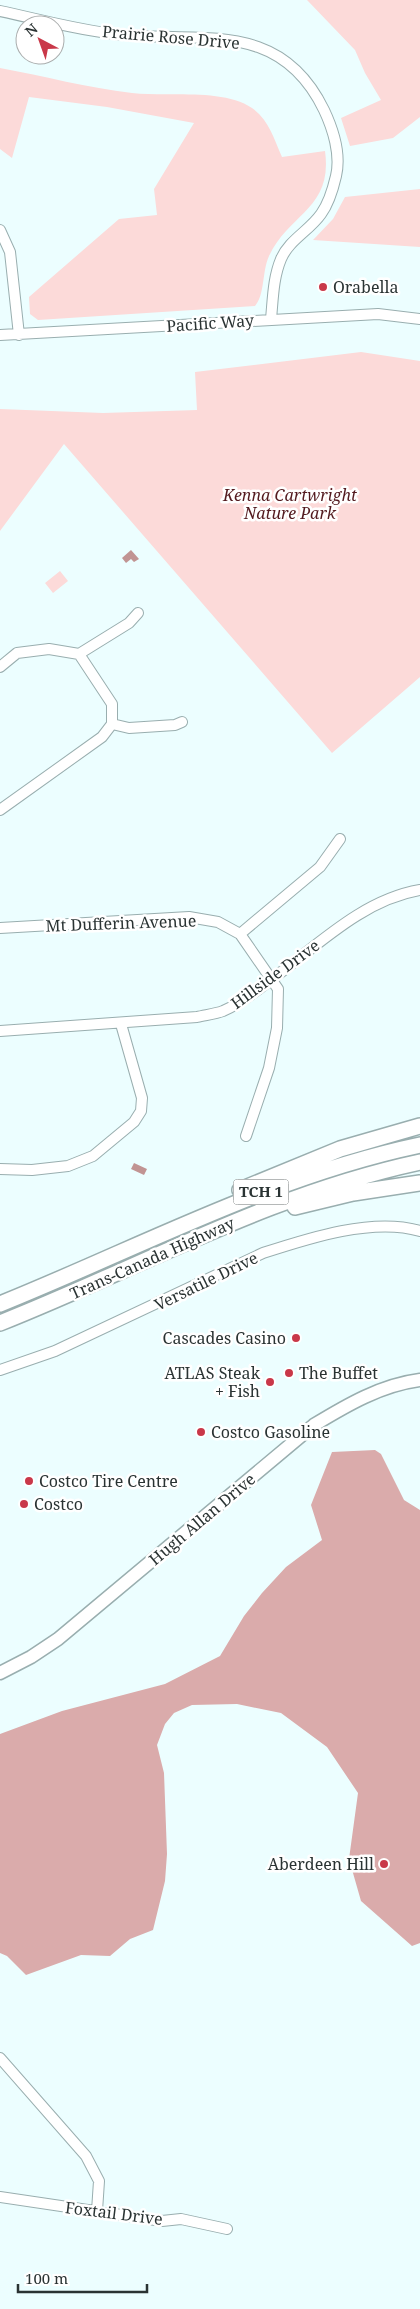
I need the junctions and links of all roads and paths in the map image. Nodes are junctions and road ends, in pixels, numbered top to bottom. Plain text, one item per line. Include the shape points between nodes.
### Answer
1 (0, 11) edge
2 (0, 230) edge
3 (271, 319) junction
4 (420, 319) edge
5 (0, 335) edge
6 (19, 335) junction
7 (138, 613) dead end
8 (79, 654) junction
9 (0, 667) edge
10 (182, 722) dead end
11 (112, 724) junction
12 (0, 810) edge
13 (340, 839) dead end
14 (420, 890) edge
15 (0, 928) edge
16 (240, 934) junction
17 (272, 979) junction
18 (121, 1024) junction
19 (0, 1031) edge
20 (420, 1126) edge
21 (246, 1136) dead end
22 (420, 1145) edge
23 (420, 1162) edge
24 (0, 1169) edge
25 (420, 1183) edge
26 (214, 1230) junction
27 (420, 1231) edge
28 (166, 1232) junction
29 (0, 1304) edge
30 (0, 1323) edge
31 (0, 1370) edge
32 (418, 1380) edge
33 (0, 1673) edge
34 (0, 2058) edge
35 (0, 2197) edge
36 (97, 2211) junction
37 (227, 2229) dead end

1 - 3 street, Prairie Rose Drive via 114,34 235,40 282,58 302,74 329,121 337,174 331,196 321,214 292,242 281,258 274,280
2 - 6 street via 10,252
3 - 4 street, Pacific Way via 378,314
3 - 6 street, Pacific Way
5 - 6 street, Pacific Way
7 - 8 street via 130,623
8 - 9 street via 49,649 17,653
8 - 11 street via 112,704
10 - 11 street via 175,726 129,728
11 - 12 street via 102,736
13 - 16 street via 320,867
14 - 17 street, Hillside Drive via 374,906 341,926
15 - 16 street, Mt Dufferin Avenue via 188,917 218,922
16 - 17 street
17 - 18 street, Hillside Drive via 222,1011 197,1018
17 - 21 street via 278,989 277,1028 269,1068
18 - 19 street, Hillside Drive
18 - 24 street via 142,1098 141,1111 134,1122 93,1156 68,1166
20 - 28 highway via 358,1143 269,1177 226,1197
22 - 28 highway, Trans-Canada Highway / TCH 1 via 272,1187
23 - 26 highway, Trans-Canada Highway / TCH 1 via 324,1187
25 - 26 highway via 353,1193 314,1202 256,1222
26 - 30 highway, Trans-Canada Highway / TCH 1
27 - 31 street, Versatile Drive via 373,1227 277,1248 55,1351
28 - 29 highway, Trans-Canada Highway / TCH 1
32 - 33 main road, Hugh Allan Drive via 351,1403 314,1425 58,1639
34 - 36 street via 86,2156 99,2181
35 - 36 street, Foxtail Drive
36 - 37 street, Foxtail Drive via 162,2221 181,2218

